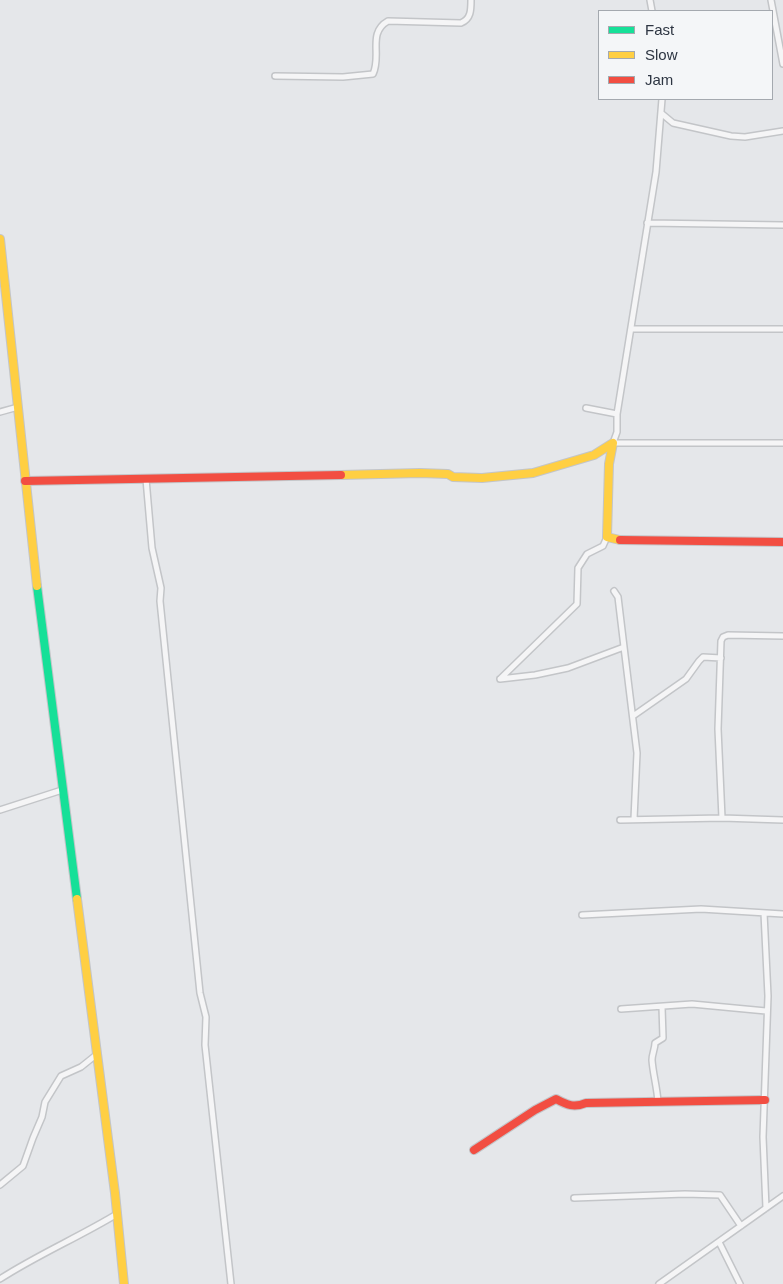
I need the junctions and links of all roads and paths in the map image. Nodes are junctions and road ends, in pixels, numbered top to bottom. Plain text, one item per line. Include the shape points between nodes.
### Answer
1 (471, 0) edge
2 (774, 36) edge
3 (783, 64) edge
4 (275, 76) dead end
5 (662, 100) edge
6 (661, 113) junction
7 (783, 131) edge
8 (647, 223) junction
9 (783, 225) edge
10 (0, 239) edge
11 (0, 250) edge
12 (631, 329) junction
13 (783, 329) edge
14 (18, 407) junction
15 (586, 408) dead end
16 (0, 412) edge
17 (618, 414) junction
18 (613, 443) junction
19 (783, 443) edge
20 (146, 478) junction
21 (25, 481) junction
22 (608, 537) junction
23 (783, 542) edge
24 (614, 591) dead end
25 (783, 636) edge
26 (624, 647) junction
27 (721, 658) junction
28 (634, 716) junction
29 (62, 790) junction
30 (0, 810) edge
31 (722, 818) junction
32 (634, 819) junction
33 (620, 820) dead end
34 (783, 820) edge
35 (764, 913) junction
36 (783, 914) edge
37 (582, 915) dead end
38 (662, 1007) junction
39 (621, 1009) dead end
40 (766, 1011) junction
41 (96, 1055) junction
42 (765, 1100) junction
43 (658, 1102) junction
44 (474, 1150) dead end
45 (0, 1185) edge
46 (783, 1196) edge
47 (574, 1198) dead end
48 (766, 1208) junction
49 (117, 1214) junction
50 (741, 1226) junction
51 (718, 1242) junction
52 (0, 1279) edge
53 (124, 1284) edge
54 (230, 1284) edge
55 (659, 1284) edge
56 (740, 1284) edge

1 - 4 street via 471,14 461,24 388,21 381,25 375,43 377,65 373,74
2 - 3 street
5 - 6 street
6 - 7 street via 674,123 731,136
6 - 8 street
8 - 9 street
8 - 12 street
10 - 11 street
11 - 14 street
12 - 13 street
12 - 17 street
14 - 16 street
14 - 21 street
15 - 17 street
17 - 18 street
18 - 19 street
18 - 20 street via 594,455 533,473 510,476 482,478 420,473
18 - 22 street via 609,464
20 - 21 street
20 - 54 street via 152,548 161,588 200,992 206,1017 205,1045
21 - 29 street
22 - 23 street via 615,540
22 - 26 street via 603,546 587,554 578,568 577,604 500,679 568,668
24 - 26 street via 618,597
25 - 27 street via 728,635 721,642
26 - 28 street
27 - 28 street via 703,657 686,679
27 - 31 street via 718,729
28 - 32 street via 637,756
29 - 30 street
29 - 41 street
31 - 32 street
31 - 34 street
32 - 33 street
35 - 36 street
35 - 37 street via 701,909
35 - 40 street
38 - 39 street
38 - 40 street via 692,1004
38 - 43 street via 663,1038 655,1043 652,1057
40 - 42 street
41 - 45 street via 81,1067 61,1076 45,1102 23,1166
41 - 49 street
42 - 43 street
42 - 48 street
43 - 44 street via 577,1107 556,1099
46 - 48 street
47 - 50 street via 720,1195
48 - 50 street
49 - 52 street
49 - 53 street
50 - 51 street
51 - 55 street
51 - 56 street

